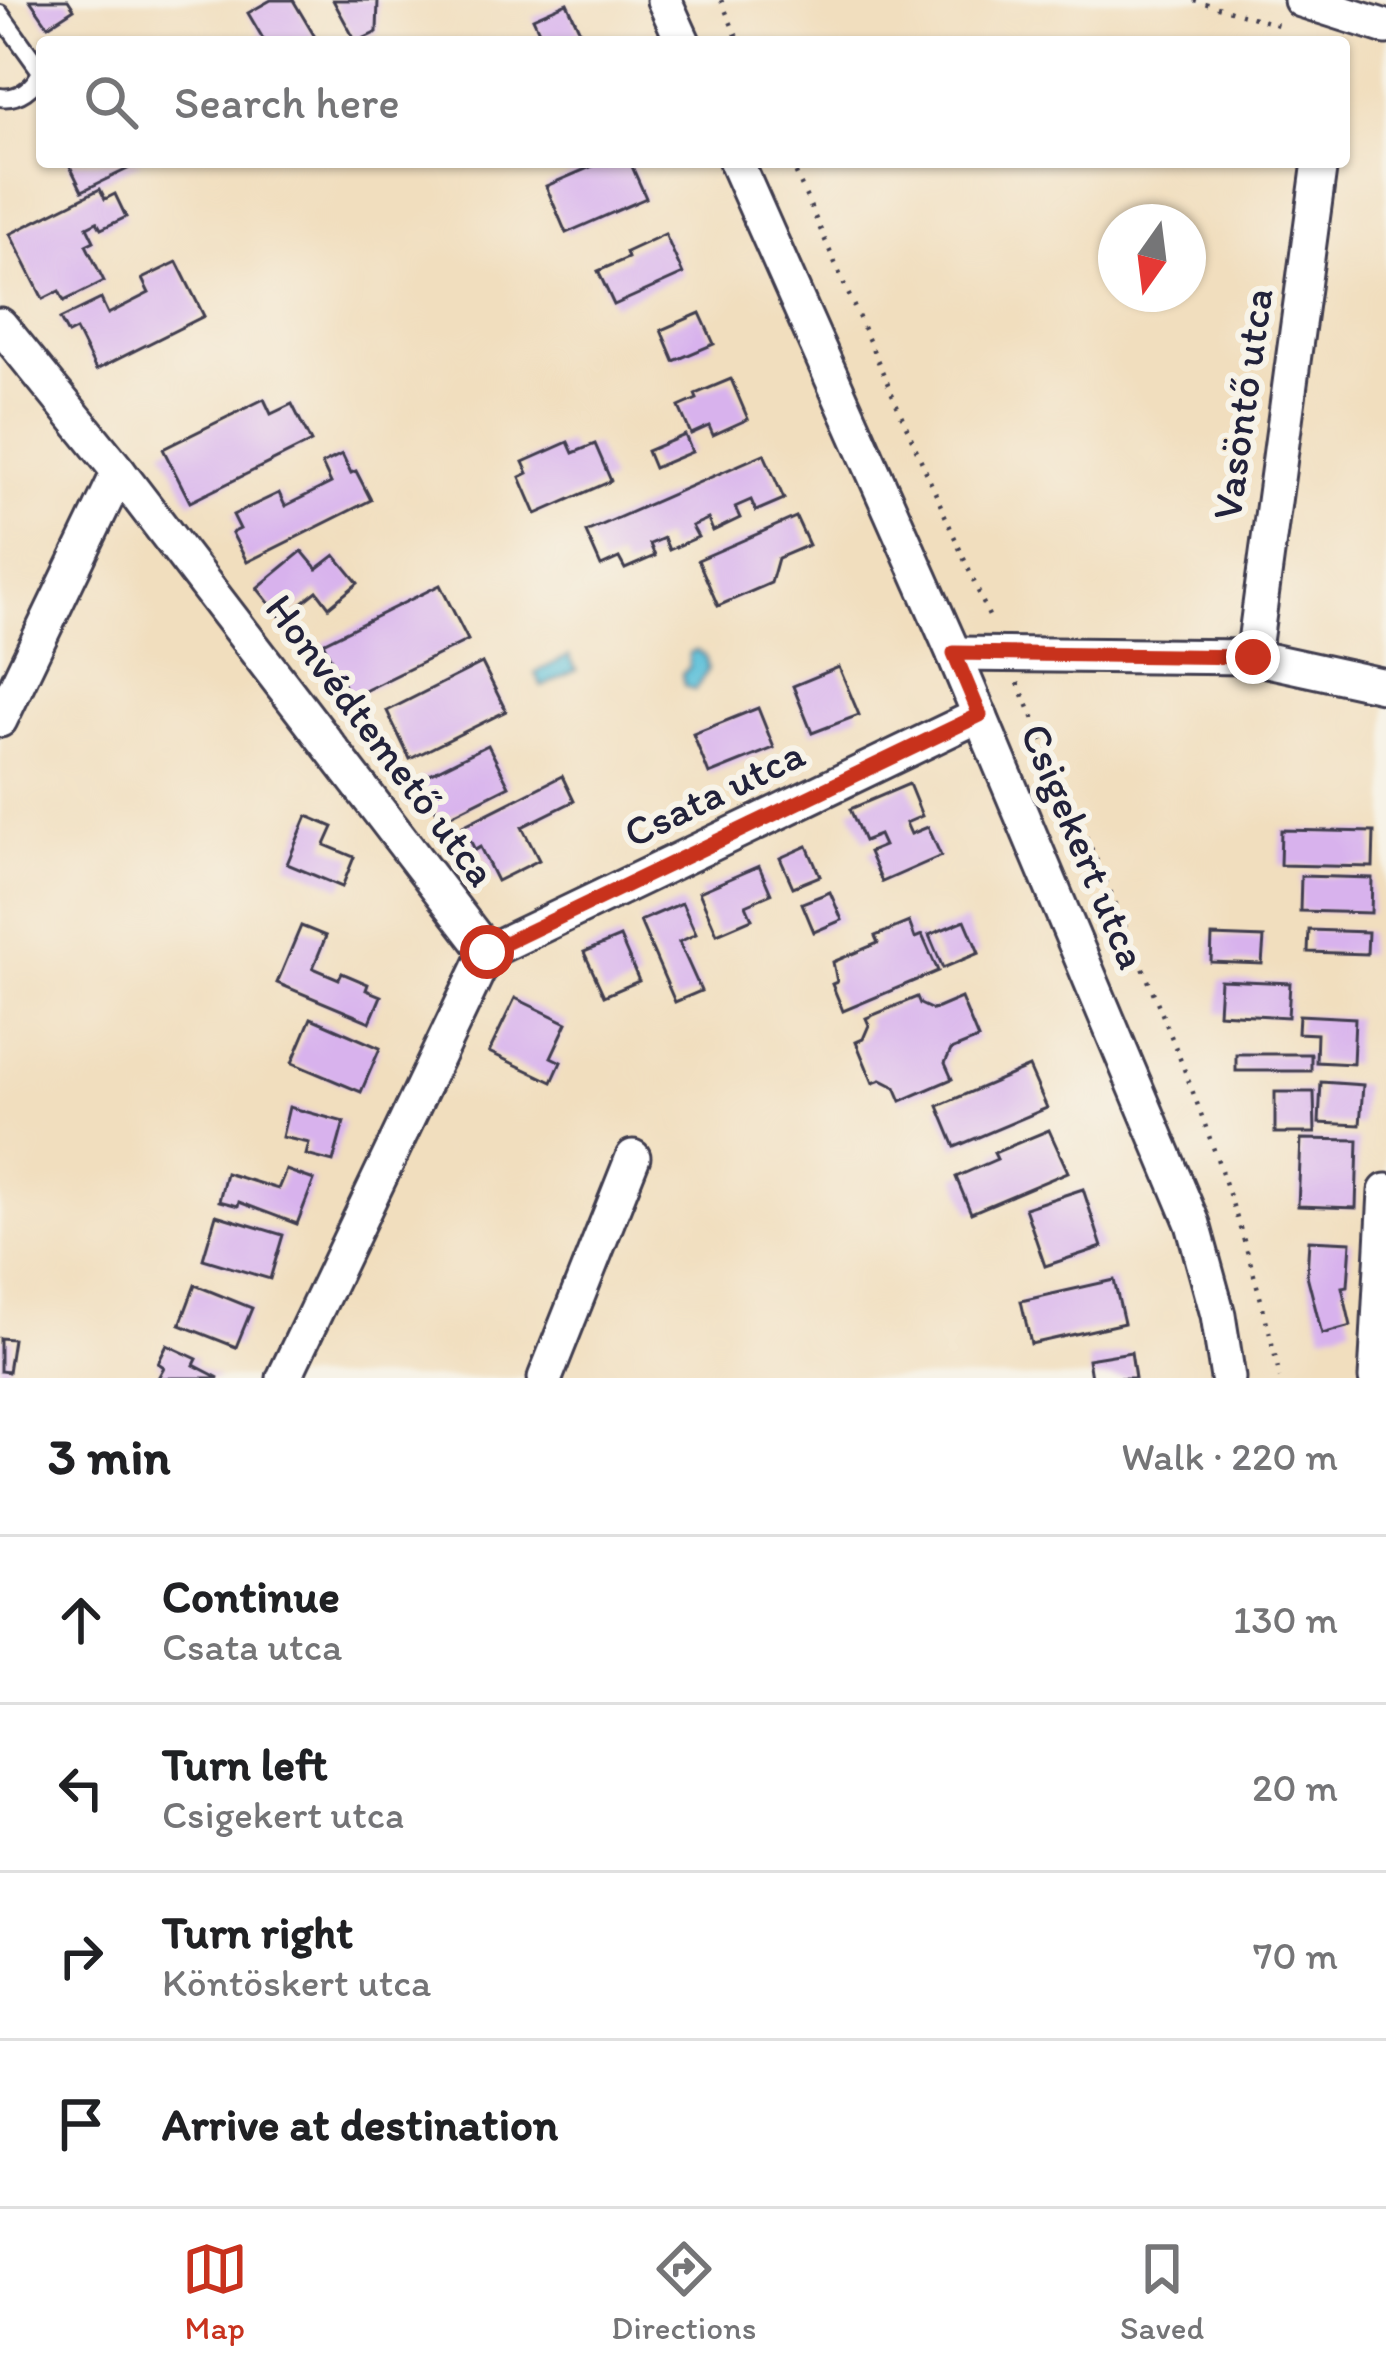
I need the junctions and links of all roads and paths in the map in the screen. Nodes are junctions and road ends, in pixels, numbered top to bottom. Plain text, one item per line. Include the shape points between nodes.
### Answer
1 (664, 0) edge
2 (721, 0) edge
3 (1194, 0) edge
4 (1301, 0) edge
5 (1386, 11) edge
6 (0, 14) edge
7 (1342, 24) edge
8 (1386, 28) edge
9 (679, 36) edge
10 (736, 36) edge
11 (36, 64) edge
12 (36, 83) edge
13 (0, 97) edge
14 (739, 168) edge
15 (794, 168) edge
16 (1319, 168) edge
17 (0, 325) edge
18 (119, 472) junction
19 (1004, 652) junction
20 (954, 653) junction
21 (1253, 657) junction
22 (1386, 686) edge
23 (980, 715) junction
24 (0, 720) edge
25 (487, 952) junction
26 (633, 1157) dead end
27 (1386, 1191) edge
28 (284, 1378) edge
29 (545, 1378) edge
30 (1228, 1378) edge
31 (1280, 1378) edge
32 (1376, 1378) edge

1 - 9 street
2 - 10 path
3 - 7 path
4 - 7 street
5 - 7 street
6 - 11 lane
7 - 8 street
12 - 13 lane
14 - 20 street, Csigekert utca
15 - 19 path
16 - 21 street, Vasöntő utca
17 - 18 street, Honvédtemető utca
18 - 24 street
18 - 25 street, Honvédtemető utca
19 - 20 street
19 - 21 street
19 - 31 path via 1164,1018 1234,1210
20 - 23 street, Csigekert utca
21 - 22 street
23 - 25 street, Csata utca
23 - 30 street, Csigekert utca via 1193,1224
25 - 28 street, Honvédtemető utca
26 - 29 street
27 - 32 street

